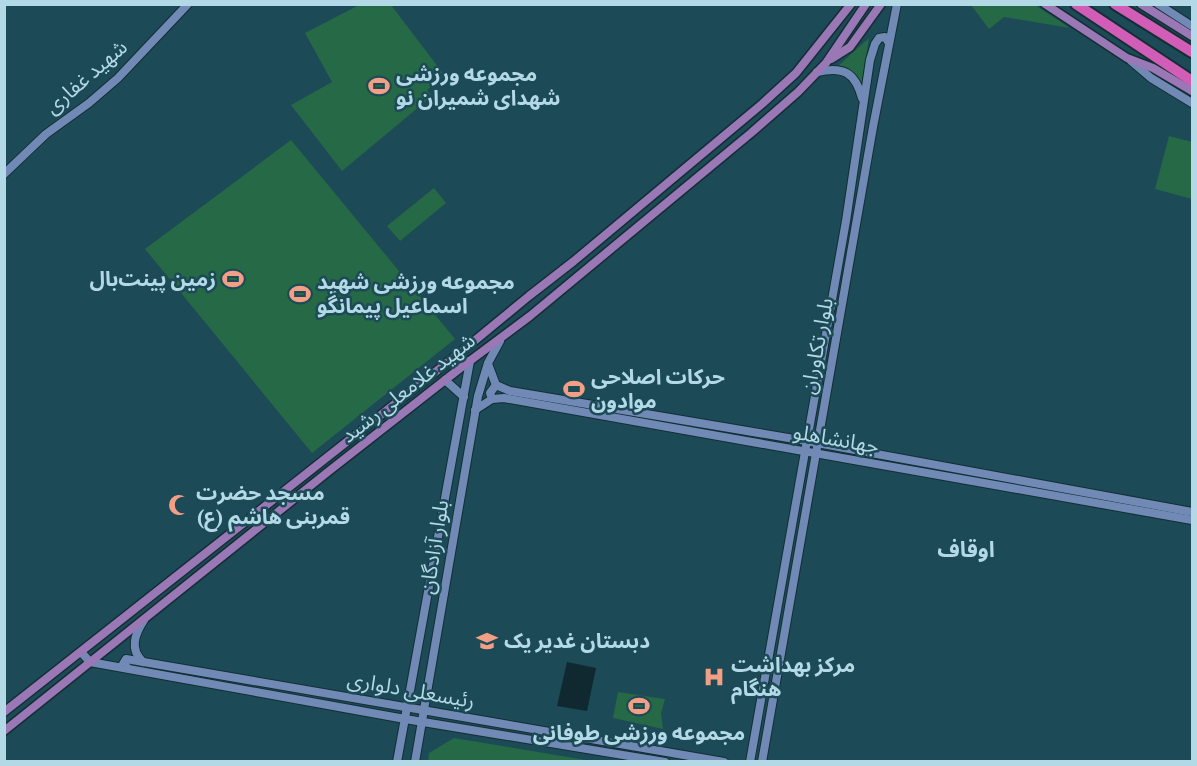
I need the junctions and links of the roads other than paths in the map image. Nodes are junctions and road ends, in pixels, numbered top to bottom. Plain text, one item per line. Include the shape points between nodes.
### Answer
1 (188, 4) edge
2 (851, 4) edge
3 (866, 4) edge
4 (881, 4) edge
5 (897, 4) edge
6 (1045, 4) edge
7 (1076, 4) edge
8 (1115, 4) edge
9 (1141, 4) edge
10 (1158, 4) edge
11 (1192, 26) edge
12 (1192, 36) edge
13 (889, 43) junction
14 (1192, 52) edge
15 (1127, 58) junction
16 (826, 63) junction
17 (818, 72) junction
18 (1192, 81) edge
19 (1192, 91) edge
20 (863, 101) junction
21 (1192, 103) edge
22 (4, 174) edge
23 (500, 341) junction
24 (467, 347) junction
25 (470, 361) junction
26 (488, 363) junction
27 (445, 380) junction
28 (496, 385) junction
29 (464, 396) junction
30 (492, 399) junction
31 (475, 410) junction
32 (806, 441) junction
33 (817, 443) junction
34 (804, 451) junction
35 (815, 453) junction
36 (1192, 512) edge
37 (1192, 520) edge
38 (147, 616) junction
39 (81, 652) junction
40 (90, 662) junction
41 (143, 662) junction
42 (129, 669) junction
43 (406, 708) junction
44 (6, 710) edge
45 (424, 711) junction
46 (405, 719) junction
47 (18, 720) junction
48 (422, 722) junction
49 (4, 731) edge
50 (397, 762) edge
51 (415, 762) edge
52 (665, 762) edge
53 (724, 762) edge
54 (750, 762) edge
55 (762, 762) edge

1 - 22 main road, شهید غفاری via 118,78 46,134
2 - 24 main road, شهید غلامعلی رشید via 796,73 762,104
3 - 16 main road, شهید غلامعلی رشید
4 - 16 main road via 850,47
5 - 13 main road, بلوار تکاوران
6 - 15 main road
7 - 18 highway
8 - 14 highway
9 - 12 main road
10 - 11 main road
13 - 20 main road, بلوار تکاوران via 885,37 876,40
13 - 33 main road, بلوار تکاوران
15 - 19 main road
15 - 21 main road
16 - 17 main road, شهید غلامعلی رشید
17 - 20 main road via 838,69 848,73 860,89
17 - 23 main road, شهید غلامعلی رشید via 751,133
20 - 32 main road, بلوار تکاوران via 858,151
23 - 25 main road, شهید غلامعلی رشید
23 - 26 main road, بلوار آزادگان
24 - 25 main road
24 - 39 main road, شهید غلامعلی رشید
25 - 27 main road, شهید غلامعلی رشید
25 - 29 main road, بلوار آزادگان
26 - 28 main road
26 - 31 main road, بلوار آزادگان
27 - 29 main road
27 - 38 main road, شهید غلامعلی رشید
28 - 30 main road via 490,389
28 - 32 main road, جهانشاهلو via 510,391
29 - 43 main road, بلوار آزادگان
30 - 31 main road
30 - 34 main road, جهانشاهلو
31 - 45 main road, بلوار آزادگان
32 - 33 main road, جهانشاهلو
32 - 34 main road, بلوار تکاوران
33 - 35 main road, بلوار تکاوران
33 - 36 main road, جهانشاهلو
34 - 35 main road, جهانشاهلو
34 - 54 main road, بلوار تکاوران
35 - 37 main road, جهانشاهلو
35 - 55 main road, بلوار تکاوران
38 - 40 main road, شهید غلامعلی رشید
38 - 41 main road via 134,644
39 - 40 main road
39 - 44 main road, شهید غلامعلی رشید
40 - 42 main road, رئیسعلی دلواری
40 - 47 main road, شهید غلامعلی رشید
41 - 42 main road via 126,659 123,664
41 - 43 main road, رئیسعلی دلواری
42 - 46 main road, رئیسعلی دلواری
43 - 45 main road, رئیسعلی دلواری
43 - 46 main road, بلوار آزادگان
44 - 47 main road
45 - 48 main road, بلوار آزادگان
45 - 53 main road, رئیسعلی دلواری
46 - 48 main road, رئیسعلی دلواری
46 - 50 main road, بلوار آزادگان
47 - 49 main road, شهید غلامعلی رشید
48 - 51 main road, بلوار آزادگان
48 - 52 main road, رئیسعلی دلواری

